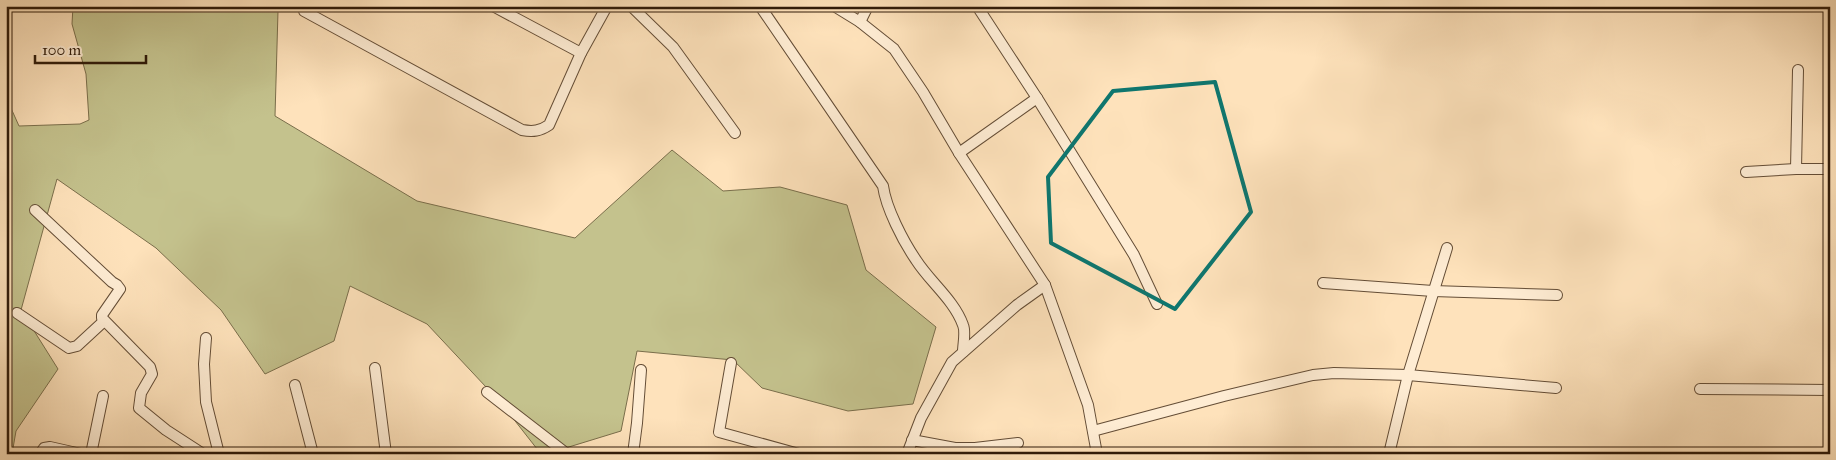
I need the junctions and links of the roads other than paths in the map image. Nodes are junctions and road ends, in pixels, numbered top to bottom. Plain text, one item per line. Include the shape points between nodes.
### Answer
1 (494, 6) edge
2 (607, 6) edge
3 (631, 6) edge
4 (760, 6) edge
5 (834, 6) edge
6 (868, 6) edge
7 (977, 6) edge
8 (304, 12) dead end
9 (860, 22) junction
10 (581, 53) junction
11 (1798, 70) dead end
12 (1037, 98) junction
13 (735, 133) dead end
14 (959, 153) junction
15 (1796, 169) junction
16 (1830, 169) edge
17 (1746, 172) dead end
18 (35, 210) dead end
19 (1447, 248) dead end
20 (1323, 283) dead end
21 (1045, 285) junction
22 (1434, 291) junction
23 (1557, 295) dead end
24 (1156, 304) dead end
25 (17, 313) dead end
26 (104, 322) junction
27 (206, 338) dead end
28 (963, 352) junction
29 (731, 363) dead end
30 (374, 368) dead end
31 (641, 370) dead end
32 (1408, 376) junction
33 (296, 385) dead end
34 (1556, 388) dead end
35 (1700, 390) dead end
36 (1830, 390) edge
37 (487, 392) dead end
38 (104, 396) dead end
39 (1093, 431) junction
40 (1830, 438) edge
41 (912, 440) junction
42 (1018, 443) dead end
43 (795, 453) edge
44 (40, 454) edge
45 (82, 454) edge
46 (91, 454) edge
47 (203, 454) edge
48 (219, 454) edge
49 (313, 454) edge
50 (386, 454) edge
51 (567, 454) edge
52 (633, 454) edge
53 (906, 454) edge
54 (1097, 454) edge
55 (1389, 454) edge
56 (1830, 454) edge

1 - 10 street
2 - 10 street
3 - 13 street via 673,47
4 - 28 street via 883,186 889,210 916,260 964,327
5 - 9 street
6 - 9 street
7 - 12 street
8 - 10 street via 530,132 540,131 549,125
9 - 14 street via 894,49
11 - 15 street
12 - 14 street
12 - 24 street via 1134,255
14 - 21 street
15 - 16 street
15 - 17 street
18 - 26 street via 118,285 120,290 102,315
19 - 22 street
20 - 22 street
21 - 28 street
21 - 39 street via 1088,406
22 - 23 street
22 - 32 street
25 - 26 street via 69,348 77,346
26 - 47 street via 150,366 152,374 141,393 140,408
27 - 48 street via 206,402
28 - 41 street via 952,362 937,387
29 - 43 street via 719,432
30 - 50 street
31 - 52 street
32 - 34 street
32 - 39 street via 1313,375
32 - 55 street
33 - 49 street
35 - 36 street
37 - 51 street
38 - 46 street
39 - 54 street
40 - 56 street
41 - 42 street via 955,448
41 - 53 street
44 - 45 street via 44,448 50,447

